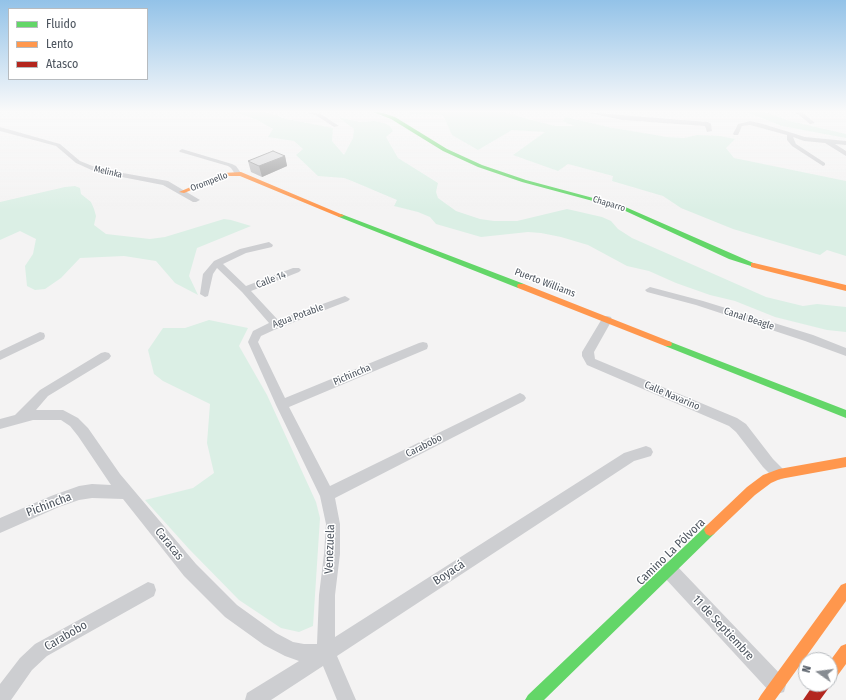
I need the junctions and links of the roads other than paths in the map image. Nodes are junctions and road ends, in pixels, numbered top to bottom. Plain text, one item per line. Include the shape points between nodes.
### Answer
1 (57, 145) edge
2 (436, 145) edge
3 (794, 145) edge
4 (831, 145) edge
5 (182, 151) dead end
6 (846, 154) edge
7 (823, 164) dead end
8 (236, 173) junction
9 (182, 192) junction
10 (196, 200) dead end
11 (269, 245) dead end
12 (217, 263) junction
13 (296, 270) dead end
14 (846, 288) edge
15 (245, 290) junction
16 (650, 290) dead end
17 (205, 294) dead end
18 (345, 299) dead end
19 (608, 320) junction
20 (276, 325) junction
21 (40, 336) dead end
22 (254, 338) joint
23 (423, 346) dead end
24 (846, 352) edge
25 (0, 356) edge
26 (106, 356) dead end
27 (520, 398) dead end
28 (282, 405) junction
29 (846, 414) edge
30 (20, 418) junction
31 (0, 424) edge
32 (646, 452) dead end
33 (846, 462) edge
34 (779, 474) junction
35 (125, 492) junction
36 (327, 495) junction
37 (0, 526) edge
38 (669, 570) junction
39 (148, 590) dead end
40 (846, 590) edge
41 (846, 651) edge
42 (326, 652) junction
43 (838, 662) edge
44 (769, 696) edge
45 (0, 699) edge
46 (254, 700) edge
47 (347, 700) edge
48 (533, 700) edge

1 - 9 street, Melinka via 78,162 98,171 165,183
2 - 14 street, Chaparro via 480,166 524,181 621,207 732,257
3 - 7 street
4 - 6 street
5 - 8 street via 230,165
8 - 9 street, Orompello via 225,174
8 - 19 street, Puerto Williams
9 - 10 street, Melinka
11 - 12 street via 242,250
12 - 15 street
12 - 17 street via 208,274
13 - 15 street, Calle 14
15 - 20 street
16 - 24 street, Canal Beagle via 699,303
18 - 20 street, Agua Potable
19 - 29 street, Puerto Williams
19 - 34 street, Calle Navarino via 588,352 591,362 733,422 741,428
20 - 22 street, Agua Potable
21 - 25 street
22 - 28 street, Venezuela via 254,345
23 - 28 street, Pichincha
26 - 30 street via 44,393
27 - 36 street, Carabobo
28 - 36 street, Venezuela
30 - 31 street
30 - 35 street, Caracas via 33,415 63,415 74,422
32 - 42 street, Boyacá via 629,457
33 - 34 street, Camino La Pólvora
34 - 38 street, Camino La Pólvora via 751,491
35 - 37 street, Pichincha via 92,491 79,494
35 - 42 street, Caracas via 190,570 231,611 270,639 291,650 304,653
36 - 42 street, Venezuela via 333,524 327,595
38 - 44 street, 11 de Septiembre
38 - 48 street, Camino La Pólvora
39 - 45 street, Carabobo via 41,650 26,664
40 - 44 street
41 - 43 street
42 - 46 street, Boyacá
42 - 47 street, Venezuela

